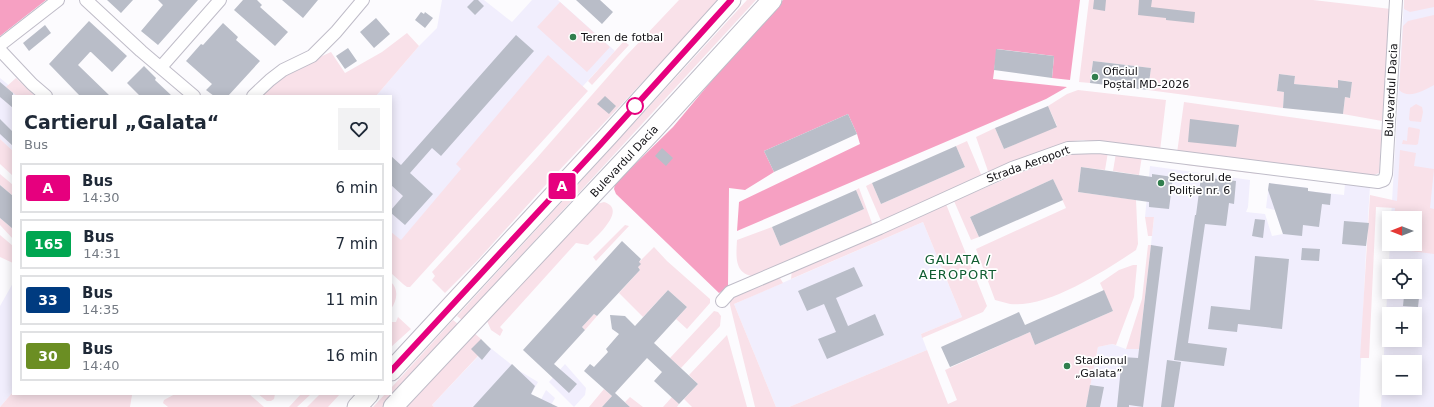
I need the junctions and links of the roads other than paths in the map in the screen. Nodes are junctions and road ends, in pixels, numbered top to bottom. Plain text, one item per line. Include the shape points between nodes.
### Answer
1 (58, 0) edge
2 (86, 0) edge
3 (220, 0) edge
4 (363, 0) edge
5 (731, 0) edge
6 (772, 0) edge
7 (1396, 0) edge
8 (0, 45) edge
9 (0, 50) edge
10 (161, 67) junction
11 (45, 95) edge
12 (193, 95) edge
13 (254, 95) edge
14 (1384, 180) joint
15 (722, 301) dead end
16 (392, 370) edge
17 (368, 395) edge
18 (357, 407) edge
19 (393, 407) edge

1 - 8 street
2 - 10 street
3 - 10 street
4 - 13 street via 312,56 283,70
5 - 16 main road
6 - 19 main road, Bulevardul Dacia
7 - 14 street, Bulevardul Dacia
9 - 11 street
10 - 12 street
14 - 15 street, Strada Aeroport via 1378,182 1099,147 1068,148 1012,168 730,292
17 - 18 main road

